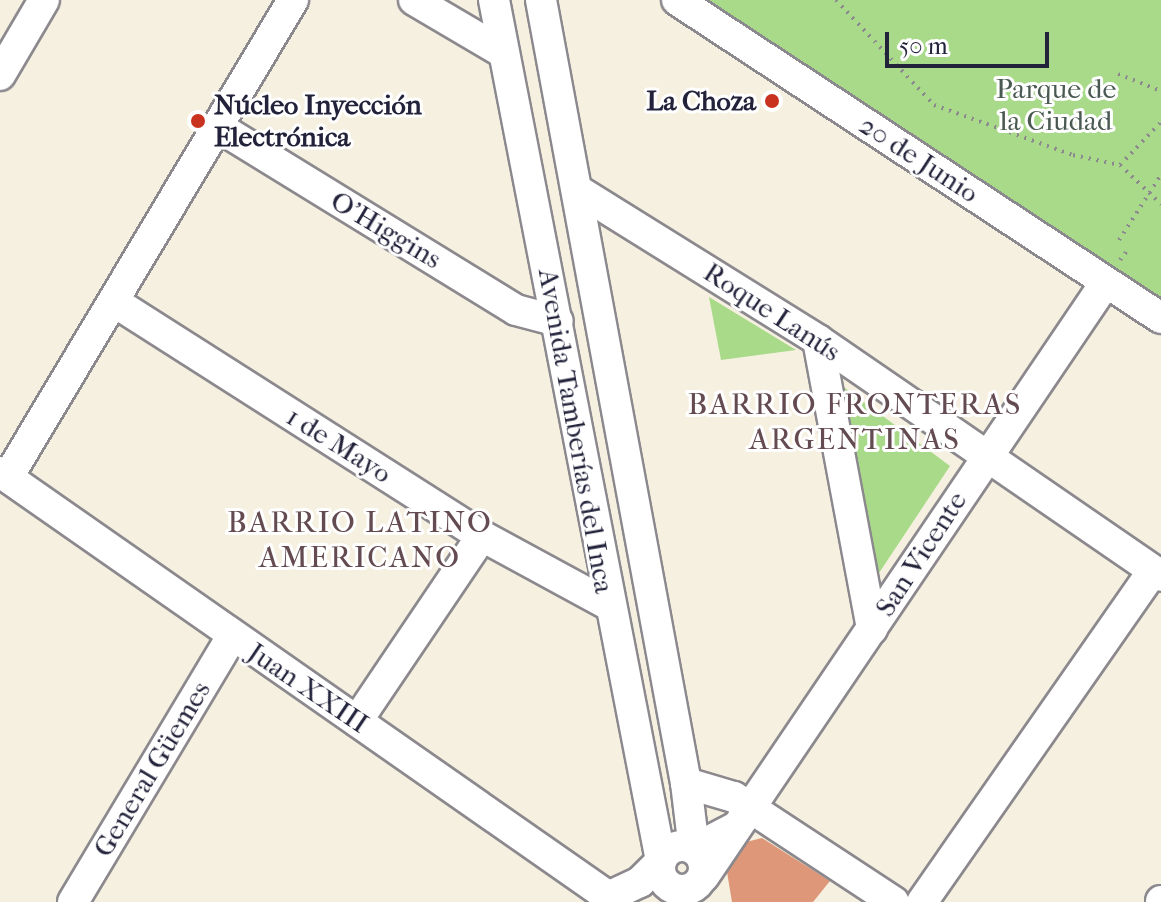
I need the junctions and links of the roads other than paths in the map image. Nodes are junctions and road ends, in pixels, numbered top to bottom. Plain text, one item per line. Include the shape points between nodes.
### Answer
1 (44, 0) edge
2 (293, 0) edge
3 (414, 0) edge
4 (494, 0) edge
5 (541, 0) edge
6 (677, 0) edge
7 (504, 53) junction
8 (0, 75) edge
9 (220, 128) junction
10 (577, 190) junction
11 (1106, 282) junction
12 (116, 303) junction
13 (1161, 318) edge
14 (558, 321) junction
15 (818, 340) junction
16 (986, 457) junction
17 (4, 475) edge
18 (482, 536) junction
19 (1157, 573) edge
20 (607, 604) junction
21 (872, 629) junction
22 (232, 636) junction
23 (357, 721) junction
24 (686, 783) junction
25 (743, 817) junction
26 (661, 861) junction
27 (692, 883) edge
28 (609, 900) edge
29 (73, 902) edge
30 (894, 902) edge
31 (922, 902) edge

1 - 8 street
2 - 9 street
3 - 7 street
4 - 7 street, Avenida Tamberías del Inca
5 - 10 street, Avenida Tamberías del Inca
6 - 11 street, 20 de Junio
7 - 14 street, Avenida Tamberías del Inca
9 - 12 street
9 - 14 street, O'Higgins via 516,310
10 - 15 street, Roque Lanús
10 - 24 street, Avenida Tamberías del Inca
11 - 13 street, 20 de Junio
11 - 16 street, San Vicente
12 - 17 street
12 - 18 street, 1 de Mayo
14 - 20 street, Avenida Tamberías del Inca
15 - 16 street, Roque Lanús
15 - 21 street
16 - 19 street, Roque Lanús
16 - 21 street, San Vicente
17 - 22 street, Juan XXIII
18 - 20 street, 1 de Mayo
18 - 23 street
19 - 31 street
20 - 26 street, Avenida Tamberías del Inca
21 - 25 street, San Vicente
22 - 23 street, Juan XXIII
22 - 29 street, General Güemes
23 - 28 street, Juan XXIII
24 - 25 street via 713,788
24 - 27 street, Avenida Tamberías del Inca
25 - 27 street
25 - 30 street
26 - 27 street via 674,847
26 - 28 street via 640,882
27 - 28 street via 652,899

